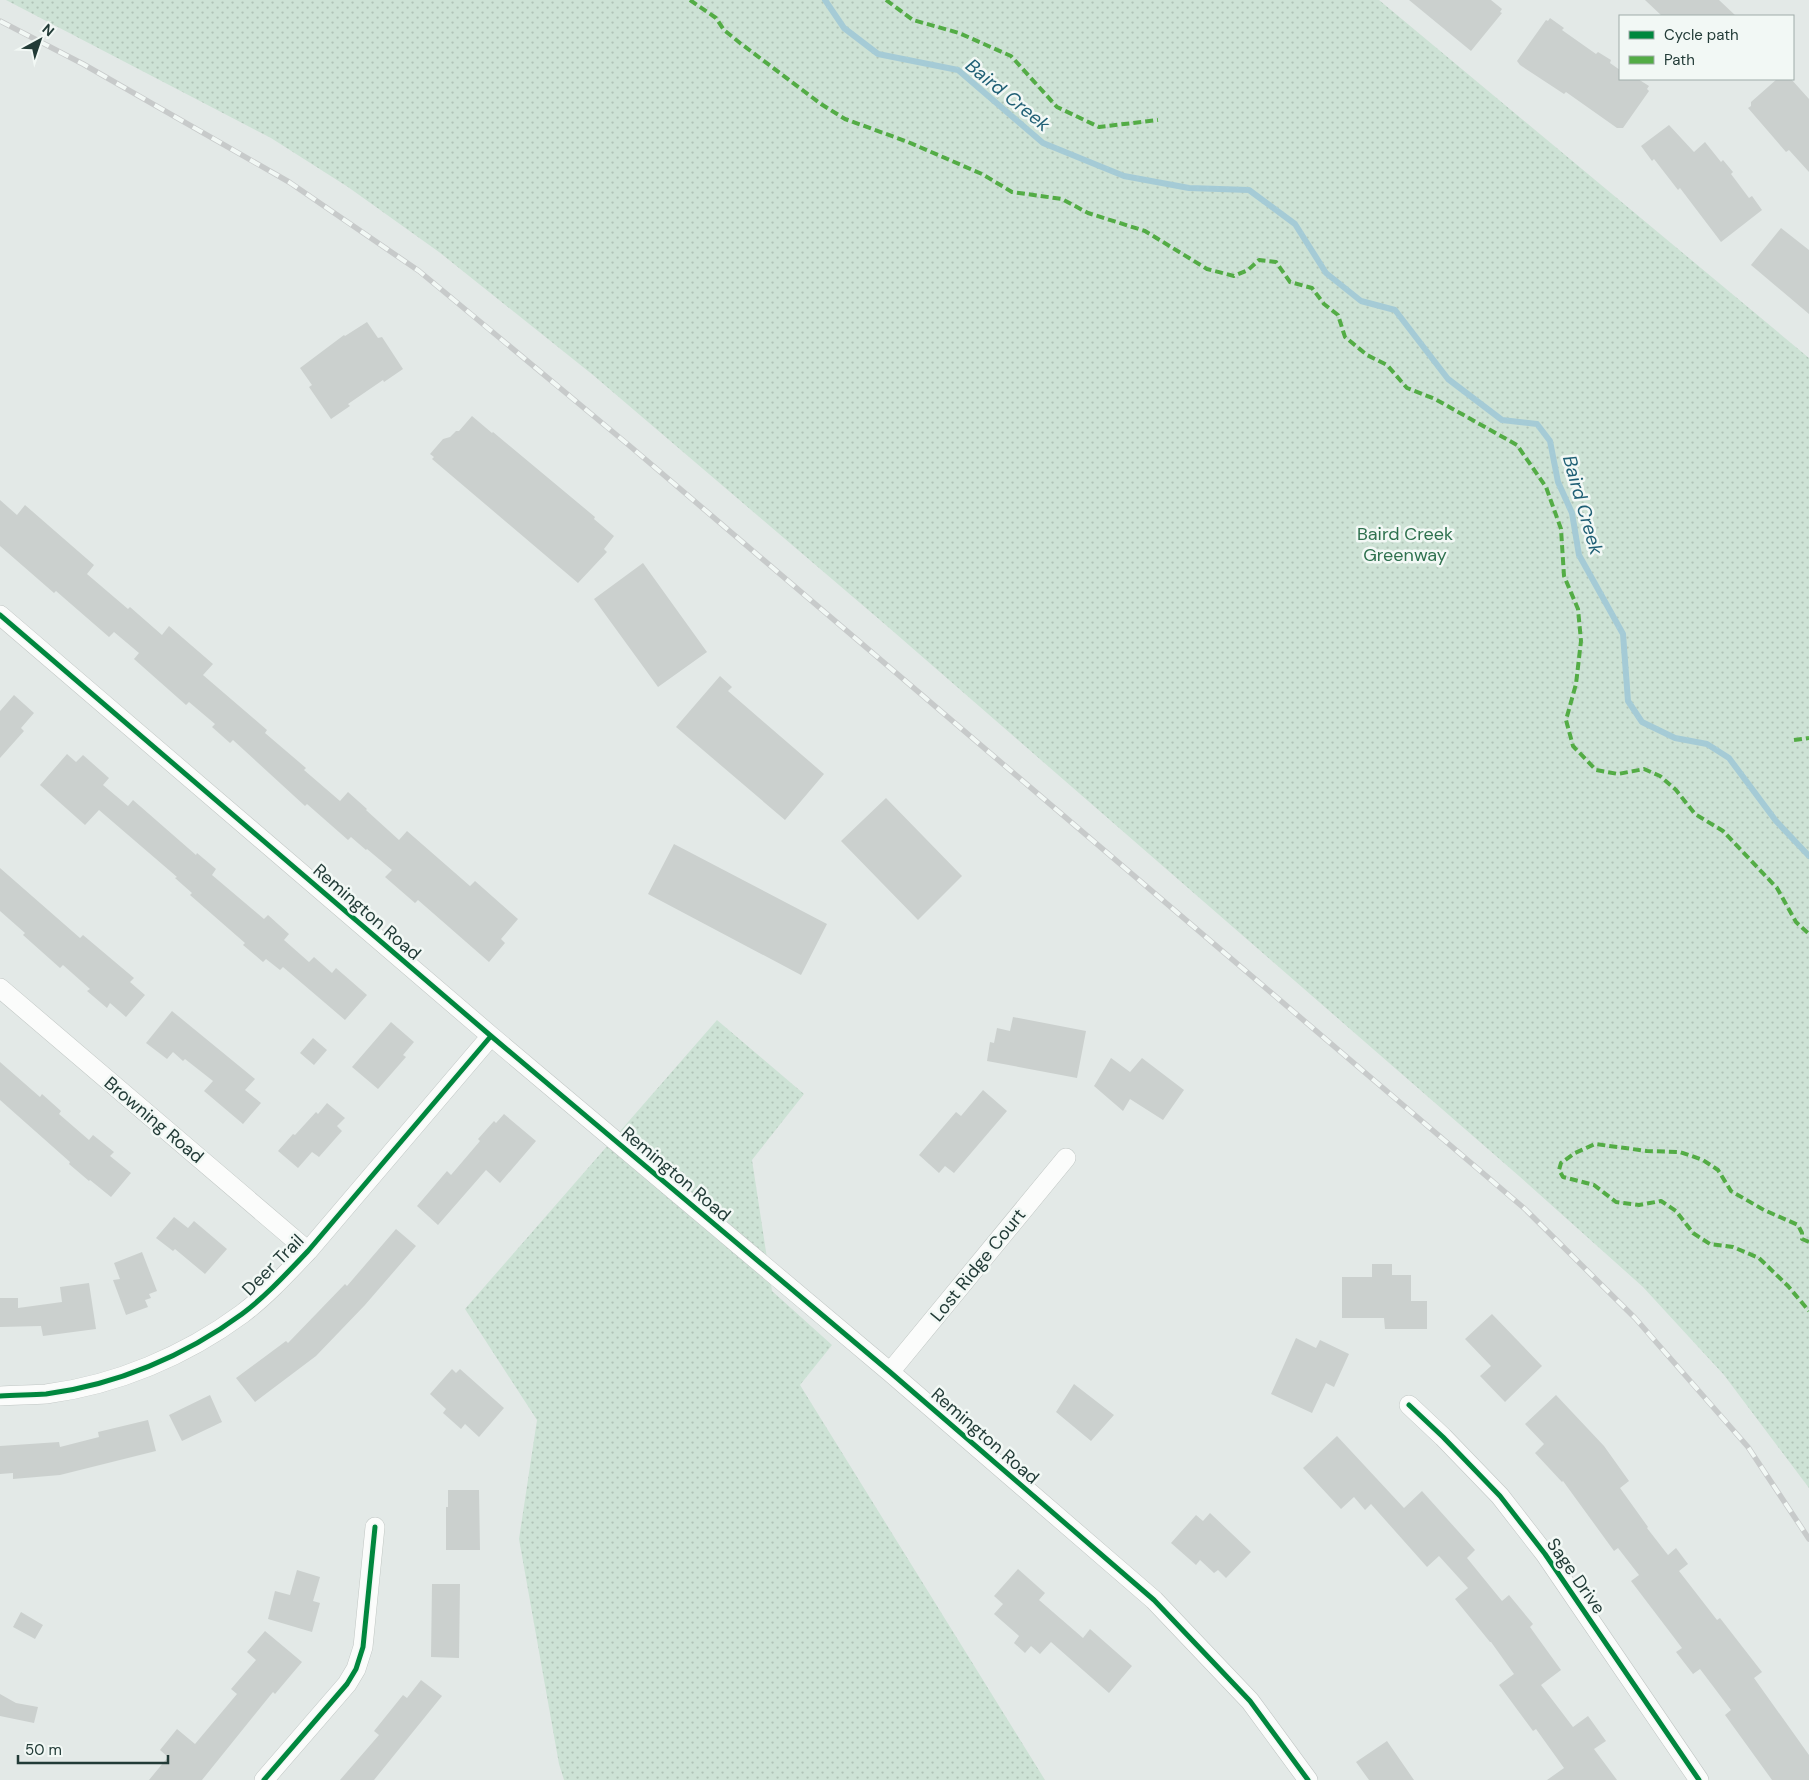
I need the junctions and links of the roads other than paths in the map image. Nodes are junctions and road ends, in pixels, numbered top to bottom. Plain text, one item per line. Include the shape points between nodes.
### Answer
1 (3, 623) edge
2 (0, 988) edge
3 (491, 1036) junction
4 (1066, 1158) dead end
5 (308, 1251) junction
6 (890, 1372) junction
7 (0, 1396) edge
8 (1409, 1405) dead end
9 (375, 1527) dead end
10 (264, 1780) edge
11 (1308, 1780) edge
12 (1699, 1780) edge

1 - 3 street, Remington Road
2 - 5 street, Browning Road
3 - 5 street, Deer Trail
3 - 6 street, Remington Road
4 - 6 street, Lost Ridge Court
5 - 7 street, Deer Trail via 242,1313 201,1341 156,1364 81,1388 46,1394
6 - 11 street, Remington Road via 1154,1600 1250,1701
8 - 12 street, Sage Drive via 1506,1503 1545,1554
9 - 10 street via 363,1647 356,1669 348,1684

